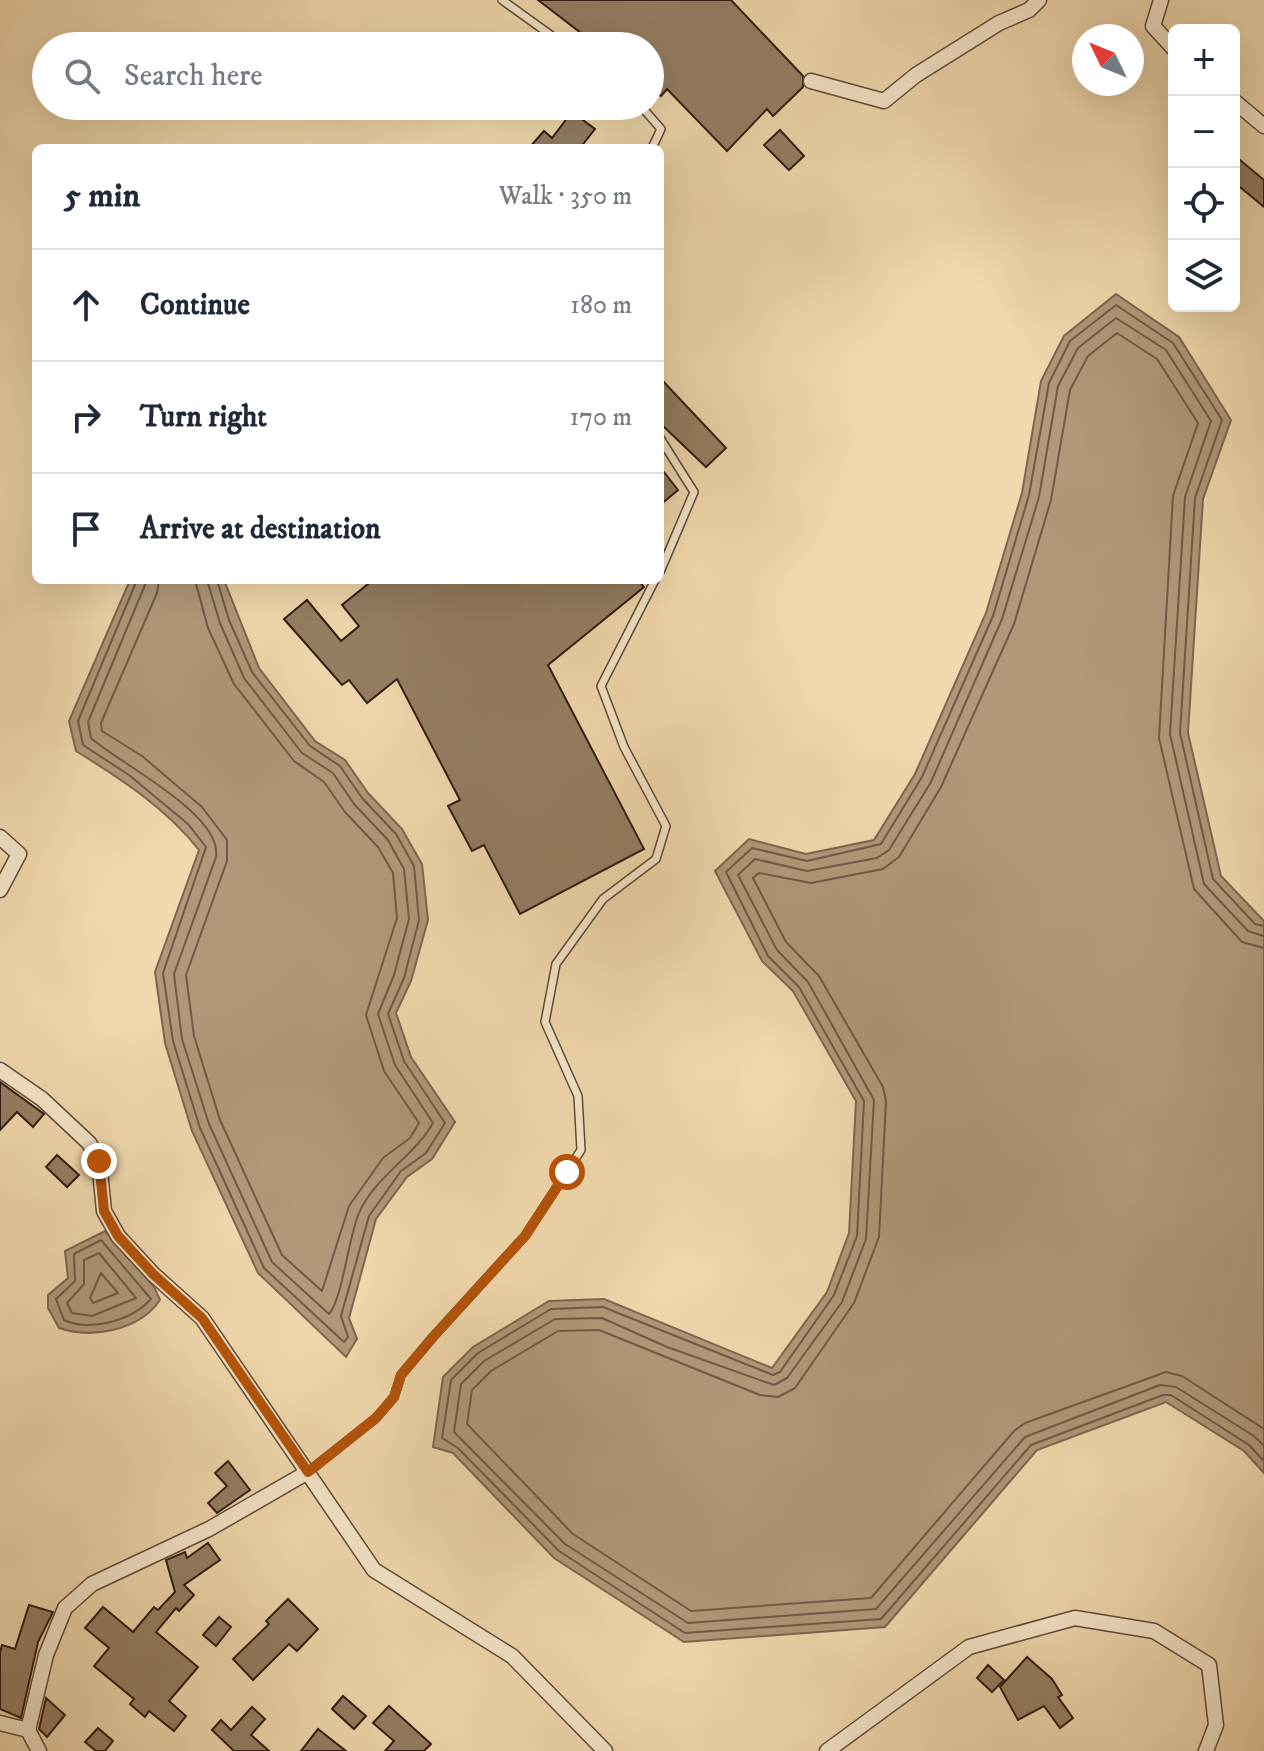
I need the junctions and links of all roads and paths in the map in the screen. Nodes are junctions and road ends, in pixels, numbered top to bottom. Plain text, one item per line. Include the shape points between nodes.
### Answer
1 (502, 0) edge
2 (1039, 0) edge
3 (1161, 0) edge
4 (547, 32) edge
5 (1168, 42) edge
6 (811, 81) dead end
7 (1240, 106) edge
8 (653, 120) edge
9 (1264, 126) edge
10 (654, 144) edge
11 (664, 444) edge
12 (664, 563) edge
13 (653, 584) edge
14 (0, 837) edge
15 (0, 890) edge
16 (0, 1070) edge
17 (308, 1472) junction
18 (0, 1723) edge
19 (28, 1730) junction
20 (39, 1751) edge
21 (605, 1751) edge
22 (827, 1751) edge
23 (1206, 1751) edge

1 - 4 lane
2 - 6 street via 916,75 884,101
3 - 5 street via 1153,26
7 - 9 street
8 - 10 lane via 661,129
11 - 12 lane via 694,492
13 - 17 lane via 601,686 624,747 666,826 656,859 603,899 556,964 545,1022 578,1096 581,1150 525,1236 401,1375 394,1397
14 - 15 street via 19,854
16 - 17 street via 42,1099 89,1143 99,1161 104,1211 118,1236 202,1318
17 - 19 street via 209,1529 92,1584 65,1608 46,1655
17 - 21 street via 374,1570 512,1656
18 - 19 street
19 - 20 street
22 - 23 street via 969,1647 1075,1618 1154,1631 1209,1665 1216,1725

